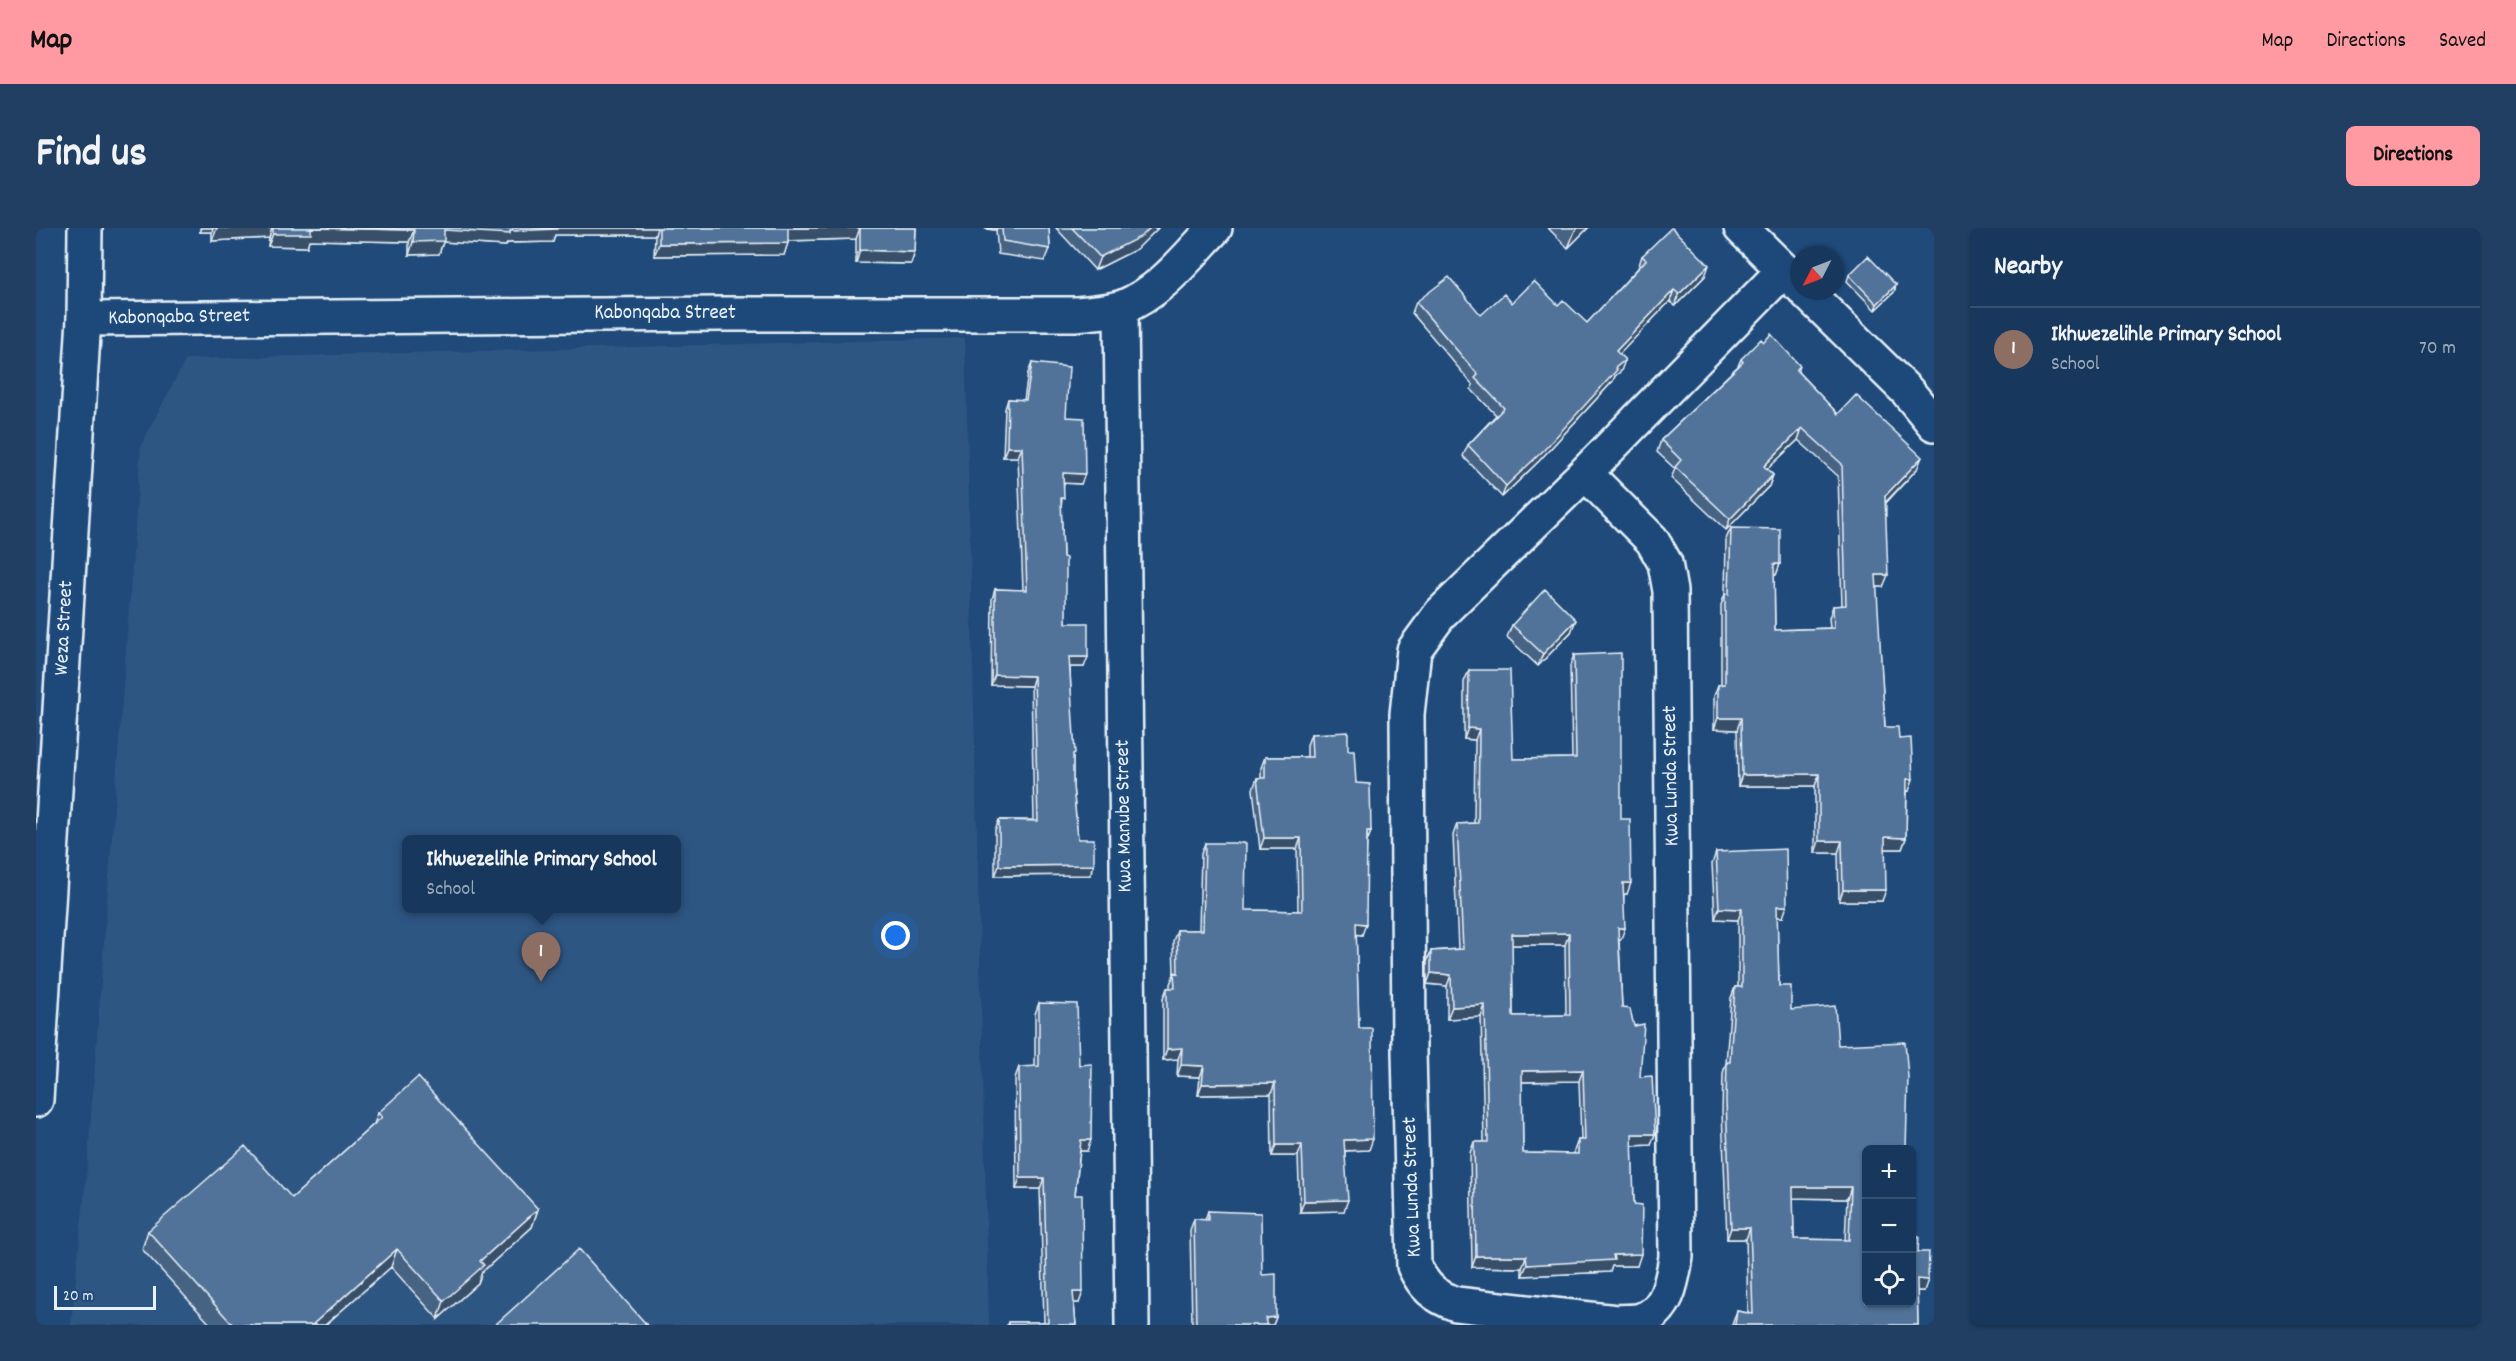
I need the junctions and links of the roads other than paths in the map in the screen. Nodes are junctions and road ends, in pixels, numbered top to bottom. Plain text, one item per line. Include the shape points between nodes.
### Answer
1 (85, 228) edge
2 (1215, 228) edge
3 (1741, 228) edge
4 (1790, 276) edge
5 (1790, 287) edge
6 (1814, 300) edge
7 (1121, 308) junction
8 (84, 319) junction
9 (1934, 424) edge
10 (1586, 473) junction
11 (36, 1100) edge
12 (1132, 1325) edge

1 - 8 street, Weza Street
2 - 7 street, Kabonqaba Street via 1168,278
3 - 4 street
5 - 10 street, Kwa Lunda Street
6 - 9 street via 1907,391
7 - 8 street, Kabonqaba Street via 1076,314
7 - 12 street, Kwa Manube Street
8 - 11 street, Weza Street
10 - 10 street, Kwa Lunda Street via 1441,613 1414,650 1407,714 1414,1266 1423,1284 1437,1297 1456,1304 1617,1322 1641,1320 1659,1308 1672,1286 1677,1257 1670,591 1665,563 1652,540

